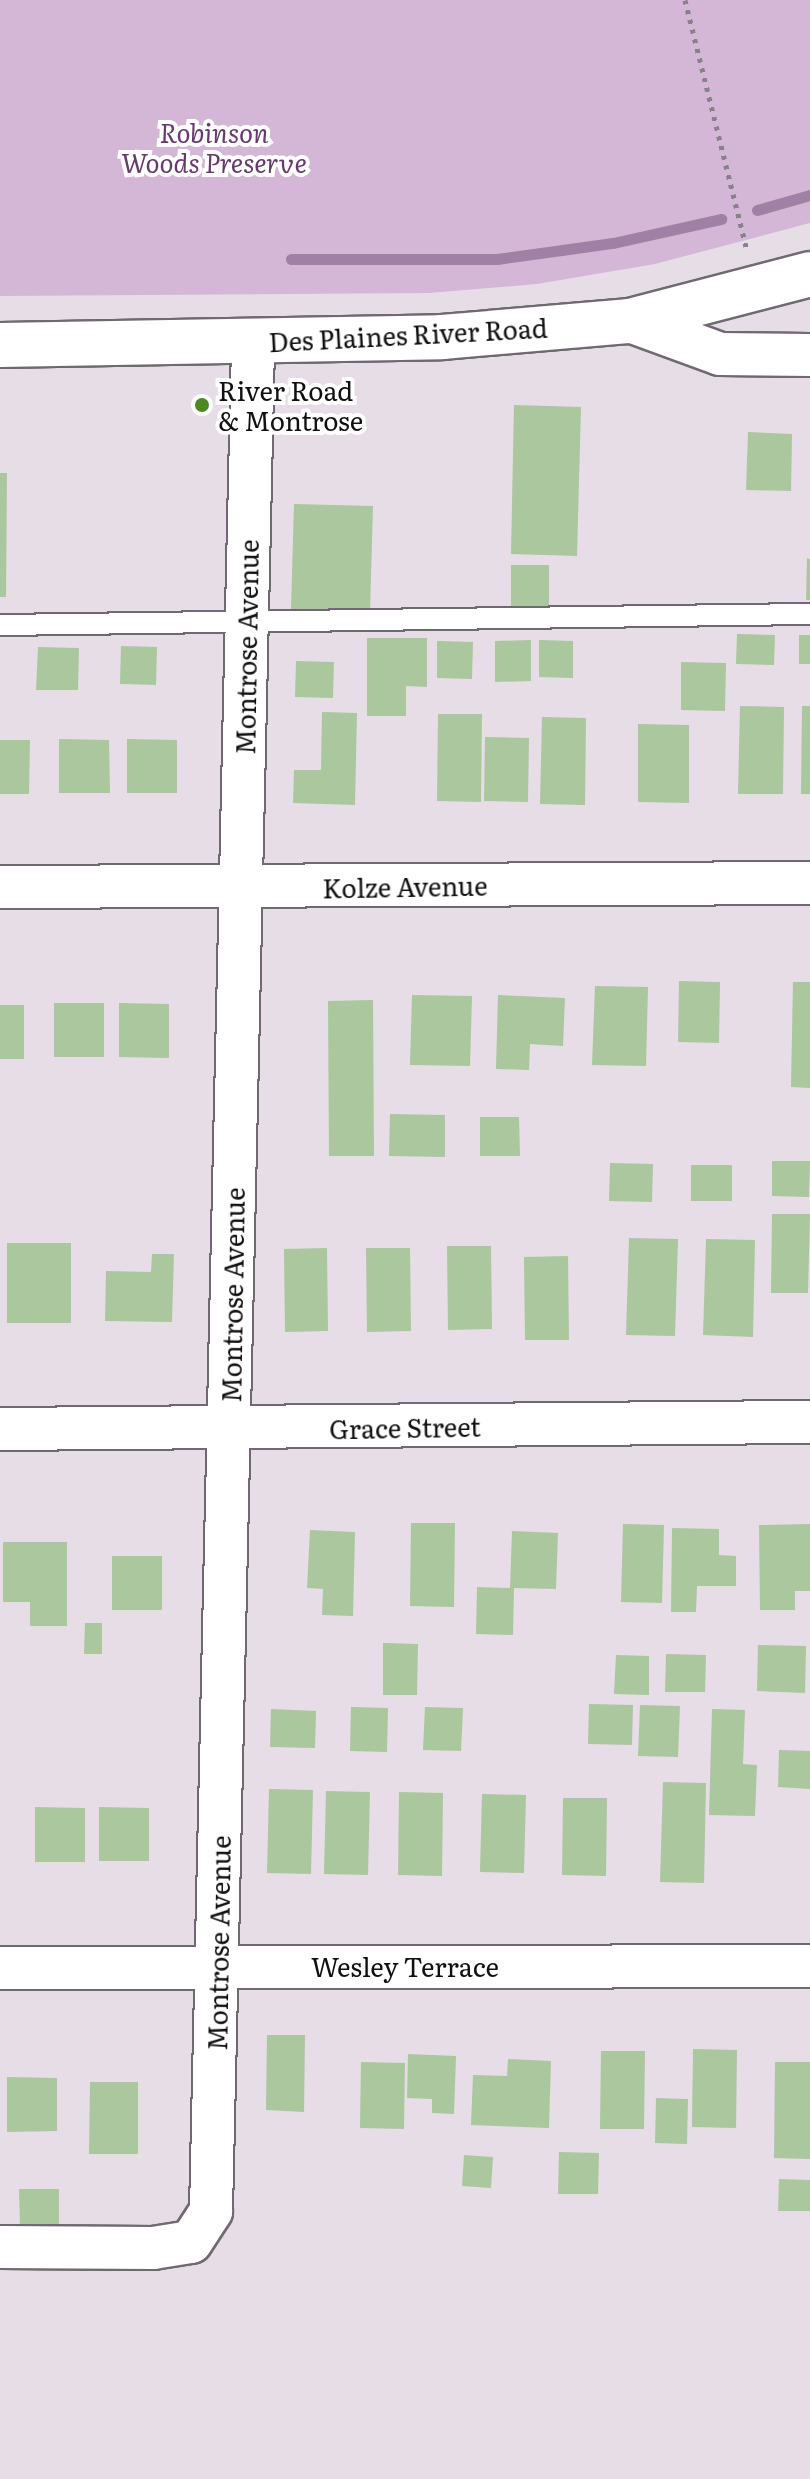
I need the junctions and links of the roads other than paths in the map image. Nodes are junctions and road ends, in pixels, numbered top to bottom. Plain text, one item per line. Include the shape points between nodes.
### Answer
1 (810, 274) edge
2 (630, 321) junction
3 (253, 342) junction
4 (0, 345) edge
5 (810, 355) edge
6 (810, 614) edge
7 (246, 623) junction
8 (0, 625) edge
9 (810, 883) edge
10 (0, 887) edge
11 (240, 888) junction
12 (810, 1422) edge
13 (0, 1429) edge
14 (230, 1429) junction
15 (218, 1966) junction
16 (810, 1966) edge
17 (0, 1968) edge
18 (0, 2247) edge

1 - 2 main road, Des Plaines River Road
2 - 3 main road, Des Plaines River Road via 442,337
2 - 5 street via 720,354
3 - 4 main road, Des Plaines River Road
3 - 7 street, Montrose Avenue
6 - 7 lane
7 - 8 lane
7 - 11 street, Montrose Avenue
9 - 11 street, Kolze Avenue
10 - 11 street, Kolze Avenue
11 - 14 street, Montrose Avenue
12 - 14 street, Grace Street
13 - 14 street, Grace Street
14 - 15 street, Montrose Avenue
15 - 16 street, Wesley Terrace
15 - 17 street, Wesley Terrace
15 - 18 street, Montrose Avenue via 211,2211 191,2242 153,2248

